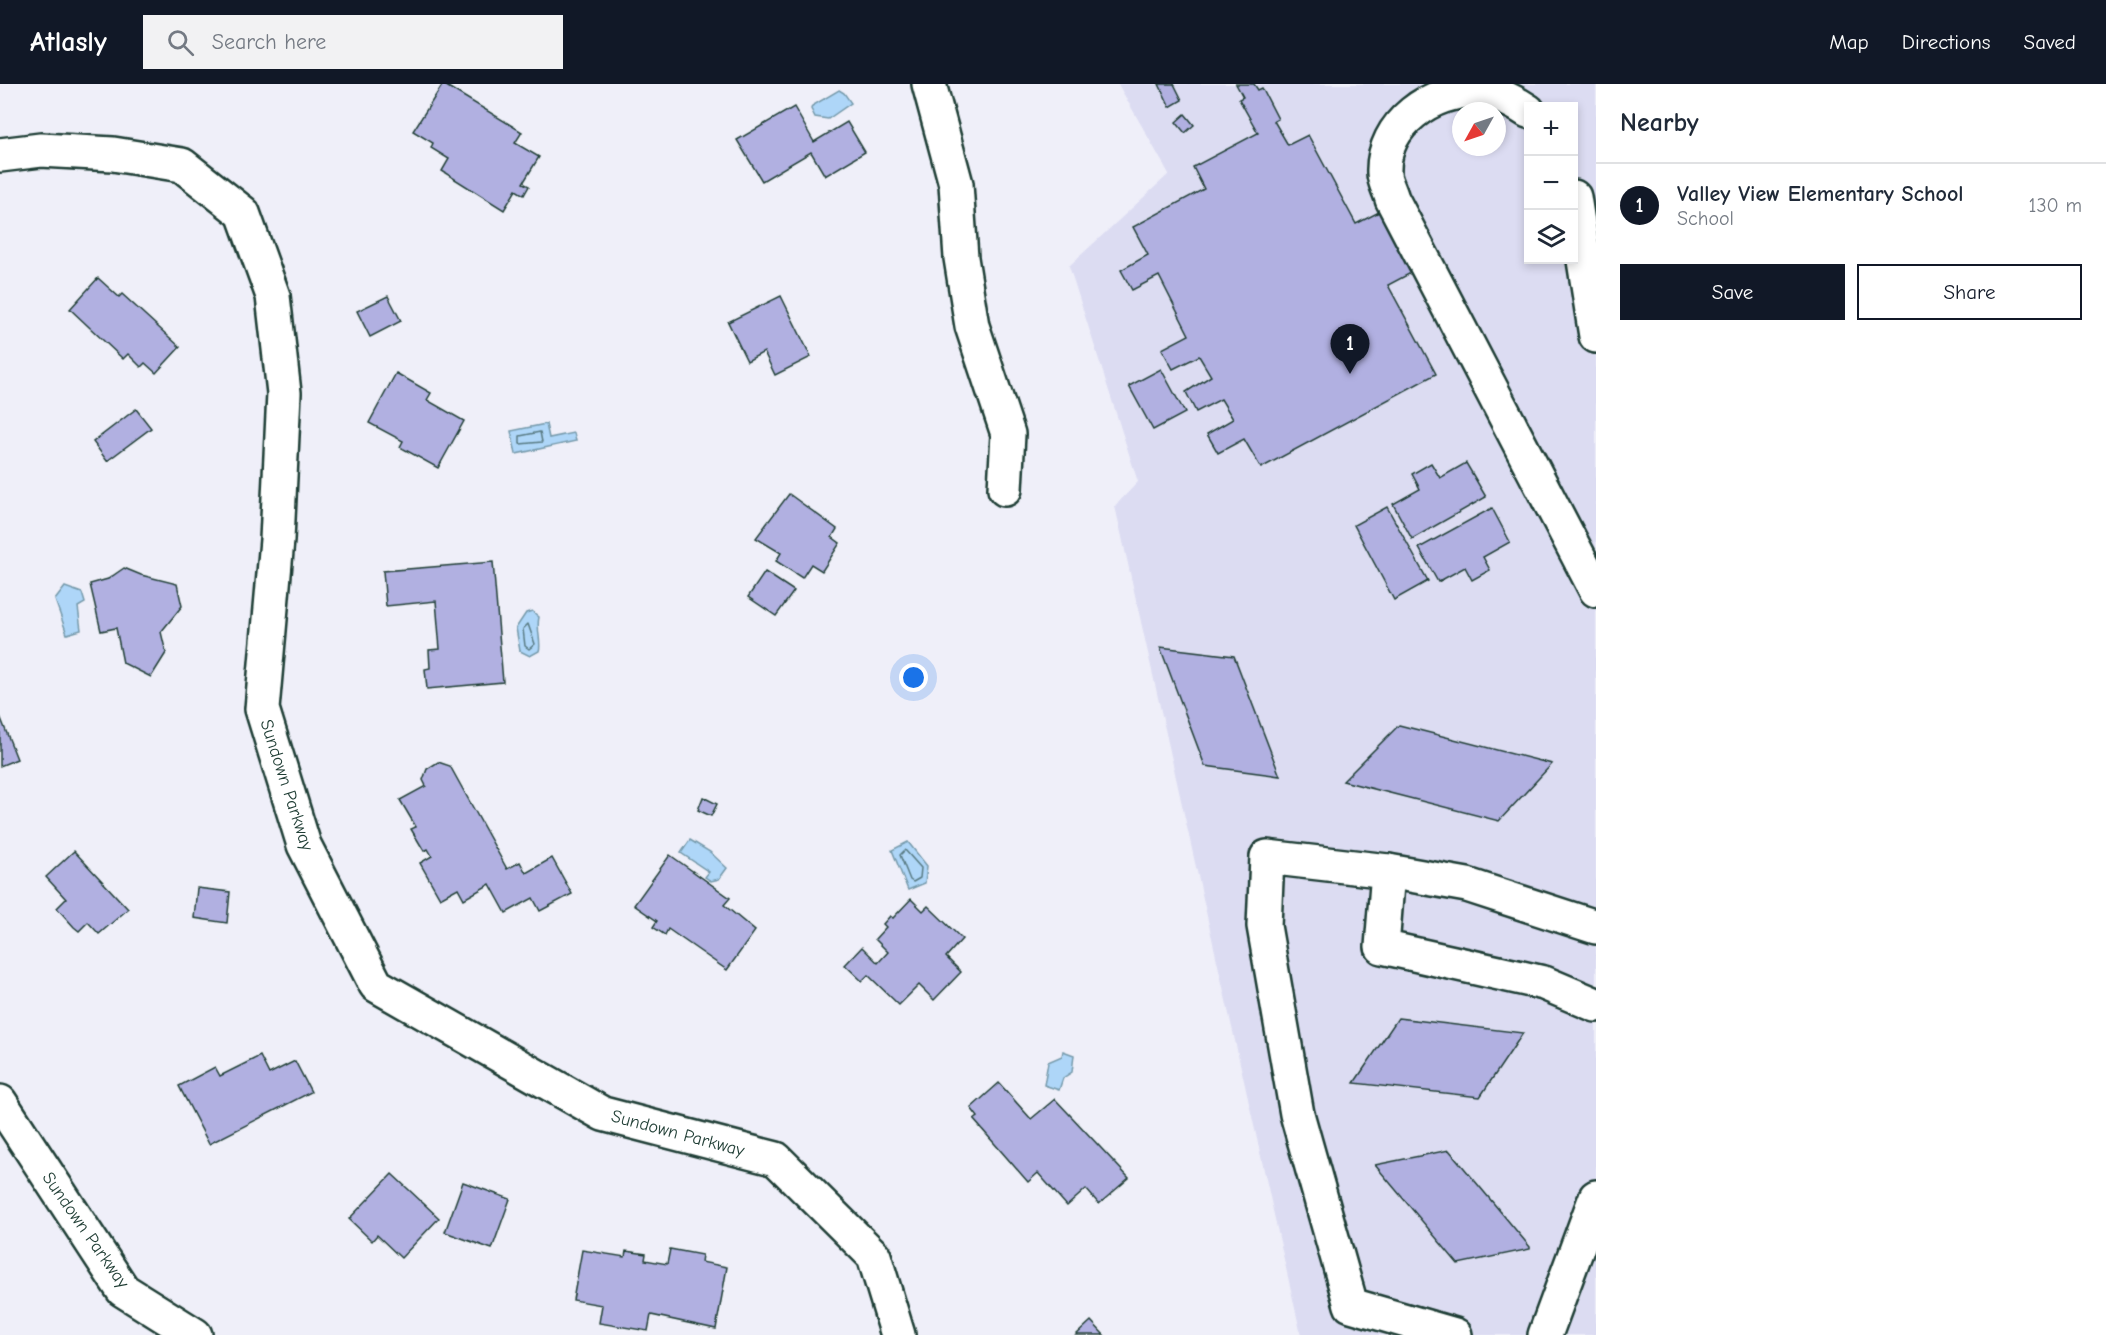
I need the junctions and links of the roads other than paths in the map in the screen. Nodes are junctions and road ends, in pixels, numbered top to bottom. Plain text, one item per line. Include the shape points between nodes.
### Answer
1 (929, 84) edge
2 (1524, 108) edge
3 (0, 155) edge
4 (1576, 210) edge
5 (1596, 336) edge
6 (1005, 489) dead end
7 (1596, 591) edge
8 (1388, 871) junction
9 (1596, 927) edge
10 (1596, 1005) edge
11 (0, 1102) edge
12 (1596, 1197) edge
13 (195, 1335) edge
14 (898, 1335) edge
15 (1455, 1335) edge
16 (1545, 1335) edge

1 - 6 street via 956,184 960,258 972,326 1008,434
2 - 7 street via 1511,99 1478,91 1446,94 1412,112 1387,148 1384,174 1392,199
3 - 14 street, Sundown Parkway via 41,150 113,154 182,165 243,213 273,296 284,393 277,540 262,709 304,845 376,985 603,1114 776,1159 874,1256
4 - 5 street
8 - 9 street via 1467,885
8 - 10 street via 1382,947 1544,983
8 - 15 street via 1267,857 1264,926 1297,1114 1351,1305
11 - 13 street, Sundown Parkway via 123,1290
12 - 16 street

